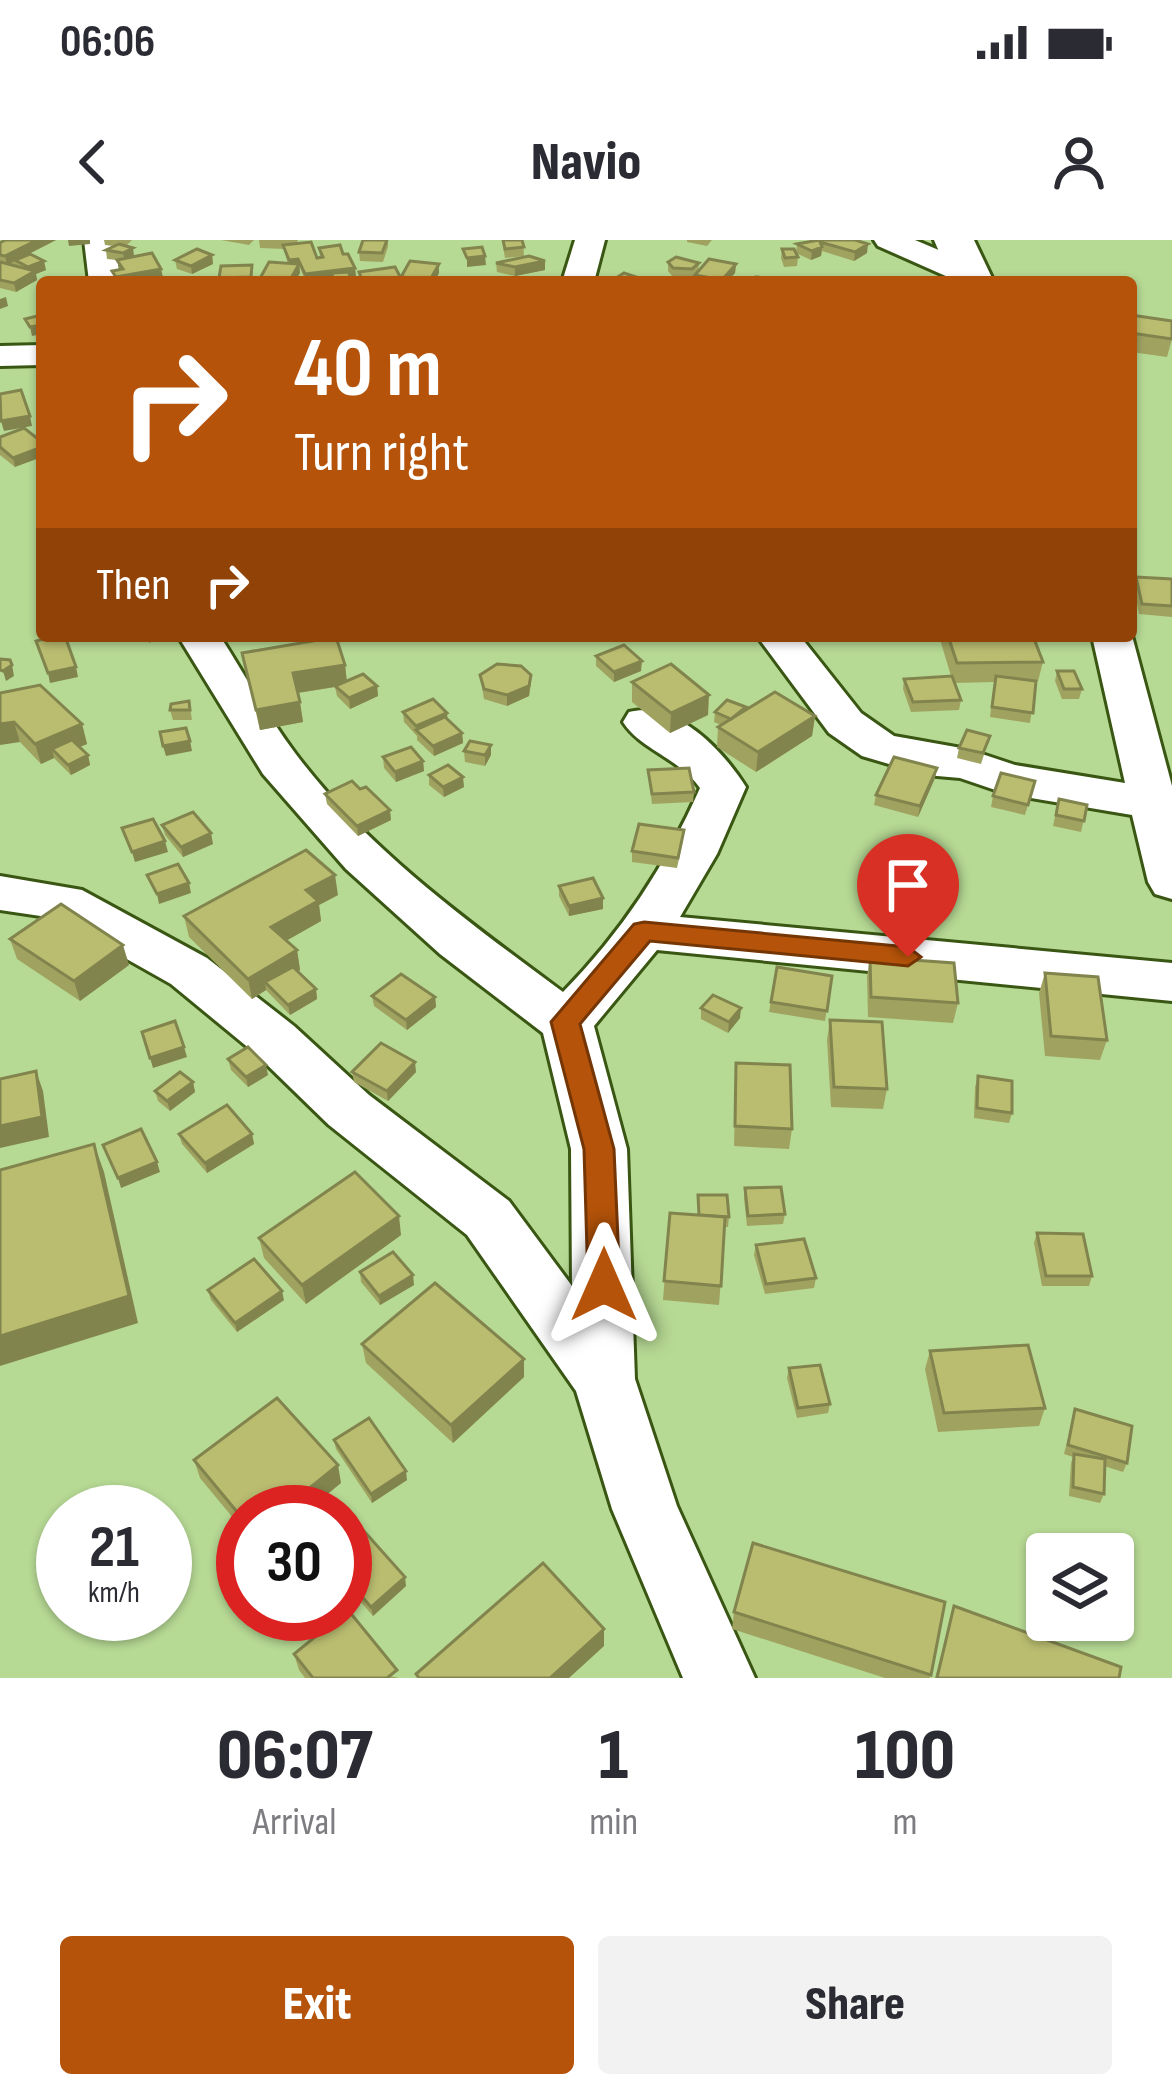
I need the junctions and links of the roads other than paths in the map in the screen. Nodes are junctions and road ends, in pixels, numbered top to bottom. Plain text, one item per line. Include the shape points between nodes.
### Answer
1 (99, 240) edge
2 (590, 240) edge
3 (889, 240) edge
4 (965, 265) edge
5 (104, 276) edge
6 (580, 276) edge
7 (36, 355) edge
8 (0, 356) edge
9 (203, 642) edge
10 (783, 642) edge
11 (1114, 642) edge
12 (645, 722) dead end
13 (1153, 803) junction
14 (1172, 882) edge
15 (0, 893) edge
16 (644, 931) junction
17 (1172, 982) edge
18 (566, 1022) junction
19 (604, 1378) junction
20 (719, 1678) edge

1 - 5 street
2 - 6 street
3 - 4 street
7 - 8 street
9 - 18 street via 279,764 350,842 458,940
10 - 13 street via 845,723 878,746 1007,779
11 - 13 street
12 - 16 street via 701,756 722,787 680,885
13 - 14 street
15 - 19 street via 65,902 189,971 275,1040 349,1110 488,1218
16 - 17 street
16 - 18 street
18 - 19 street via 599,1149
19 - 20 street via 645,1509

